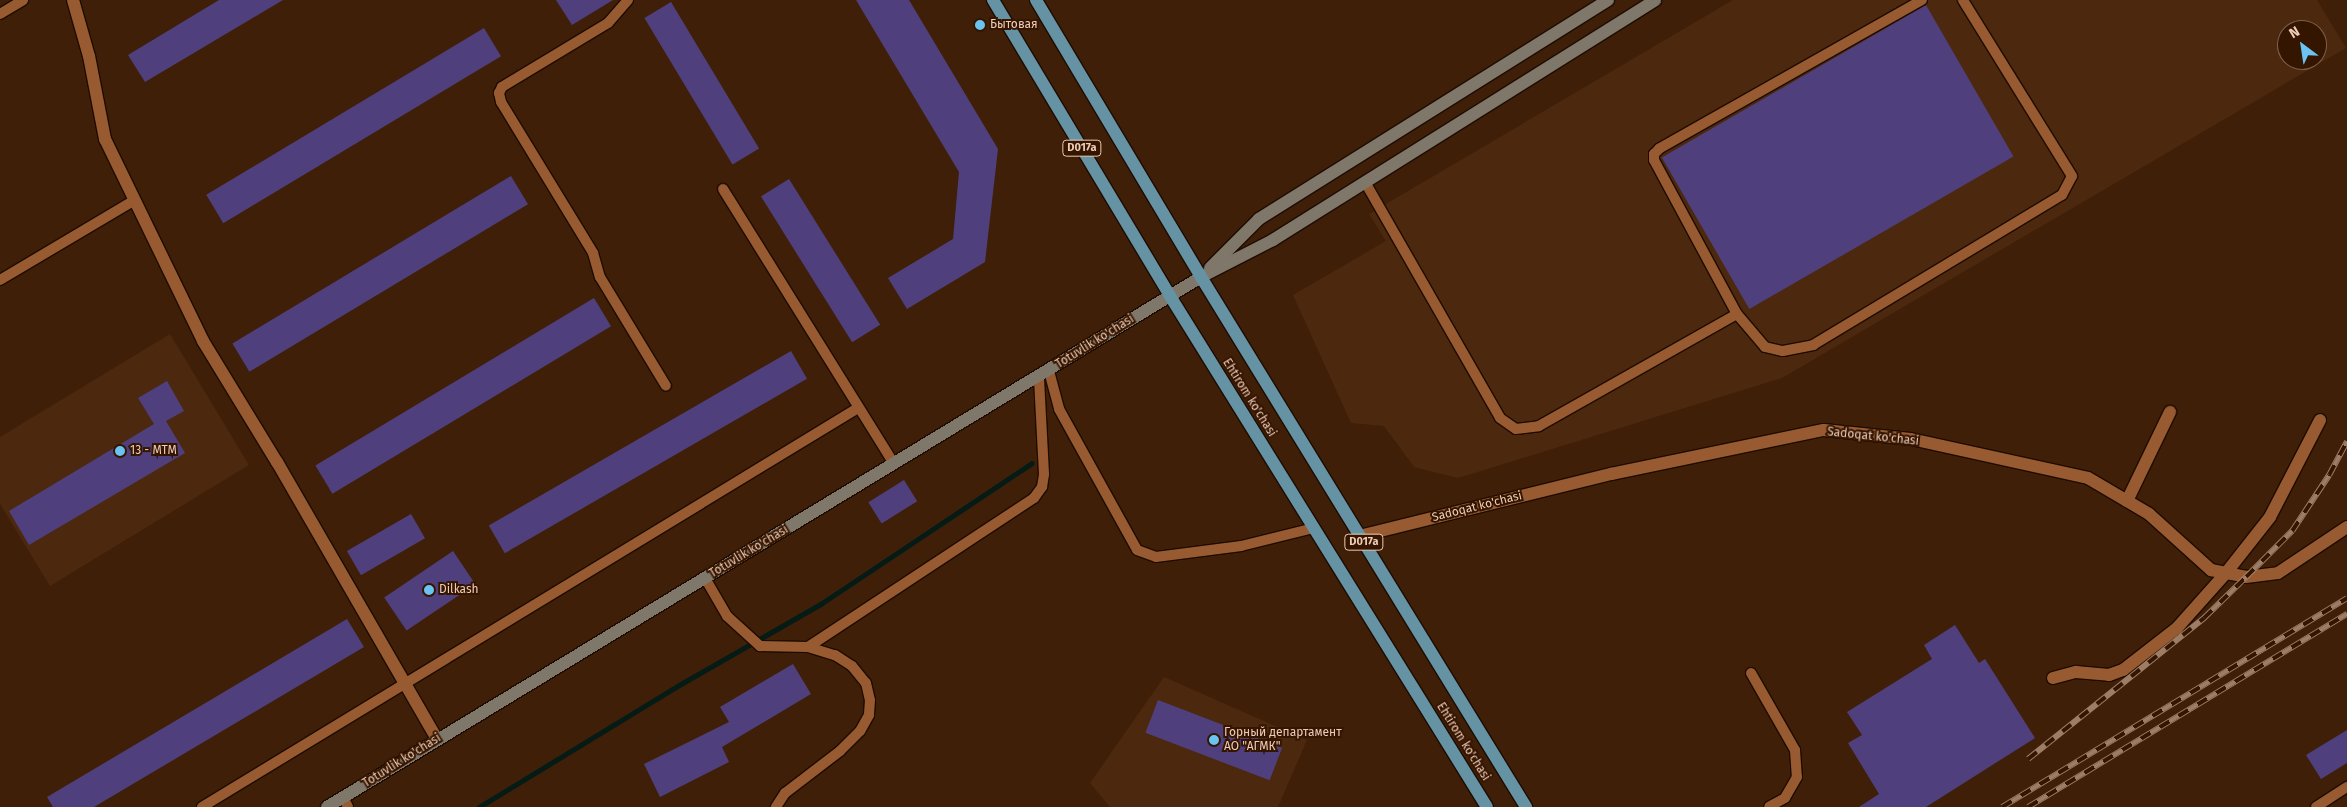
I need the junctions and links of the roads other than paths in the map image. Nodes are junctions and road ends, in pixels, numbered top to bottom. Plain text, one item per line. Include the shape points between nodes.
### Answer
1 (23, 0) edge
2 (73, 0) edge
3 (628, 0) edge
4 (994, 0) edge
5 (1036, 0) edge
6 (1608, 0) edge
7 (1655, 0) edge
8 (1922, 0) edge
9 (1963, 0) edge
10 (0, 14) edge
11 (1365, 182) junction
12 (723, 189) dead end
13 (135, 200) junction
14 (1201, 277) junction
15 (0, 280) edge
16 (1170, 296) junction
17 (1737, 314) junction
18 (1044, 374) junction
19 (666, 386) dead end
20 (858, 408) junction
21 (2170, 412) dead end
22 (2320, 420) dead end
23 (894, 464) junction
24 (2127, 501) junction
25 (2347, 527) edge
26 (1314, 528) junction
27 (1360, 536) junction
28 (2226, 573) junction
29 (705, 578) junction
30 (808, 647) junction
31 (1751, 673) dead end
32 (2053, 678) dead end
33 (405, 683) junction
34 (437, 739) junction
35 (2347, 787) edge
36 (346, 802) edge
37 (202, 807) edge
38 (327, 807) edge
39 (776, 807) edge
40 (1487, 807) edge
41 (1526, 807) edge
42 (1769, 807) edge
43 (2316, 807) edge

1 - 10 lane
2 - 13 street via 89,56 105,139
3 - 19 lane via 608,23 502,88 499,93 501,102 593,253 600,277
4 - 16 main road, Ehtirom ko'chasi / D017a
5 - 14 main road, Ehtirom ko'chasi / D017a
6 - 14 main road via 1259,219
7 - 11 main road
8 - 17 lane via 1654,154 1654,160
9 - 17 lane via 2072,176 2062,195 1813,345 1783,351 1765,347
11 - 14 main road via 1273,240
11 - 17 lane via 1500,418 1516,429 1539,426
12 - 20 lane
13 - 15 lane
13 - 33 street via 203,341
14 - 16 main road, Totuvlik ko'chasi
14 - 27 main road, Ehtirom ko'chasi / D017a
16 - 18 main road, Totuvlik ko'chasi
16 - 26 main road, Ehtirom ko'chasi / D017a
18 - 23 main road, Totuvlik ko'chasi
18 - 26 lane via 1059,409 1137,550 1156,557 1165,556 1241,546
18 - 30 lane via 1044,474 1042,487 1034,498
20 - 23 lane
20 - 33 lane
21 - 24 street
22 - 28 street via 2270,517
23 - 29 main road, Totuvlik ko'chasi
24 - 27 street, Sadoqat ko'chasi via 2088,478 1911,439 1824,430 1611,474
24 - 28 street, Sadoqat ko'chasi via 2149,514 2210,570
25 - 28 street, Sadoqat ko'chasi via 2278,573 2246,577
26 - 40 main road, Ehtirom ko'chasi / D017a
27 - 41 main road, Ehtirom ko'chasi / D017a
28 - 32 street via 2177,628 2122,670 2109,675 2076,672
29 - 30 lane via 728,616 760,646
29 - 34 main road, Totuvlik ko'chasi
30 - 39 lane via 835,655 852,666 866,684 869,715 860,731 840,751 786,793
31 - 42 lane via 1795,750 1797,777 1785,798
33 - 34 street
33 - 37 lane
34 - 36 main road, Totuvlik ko'chasi
35 - 43 lane
36 - 38 main road, Totuvlik ko'chasi

